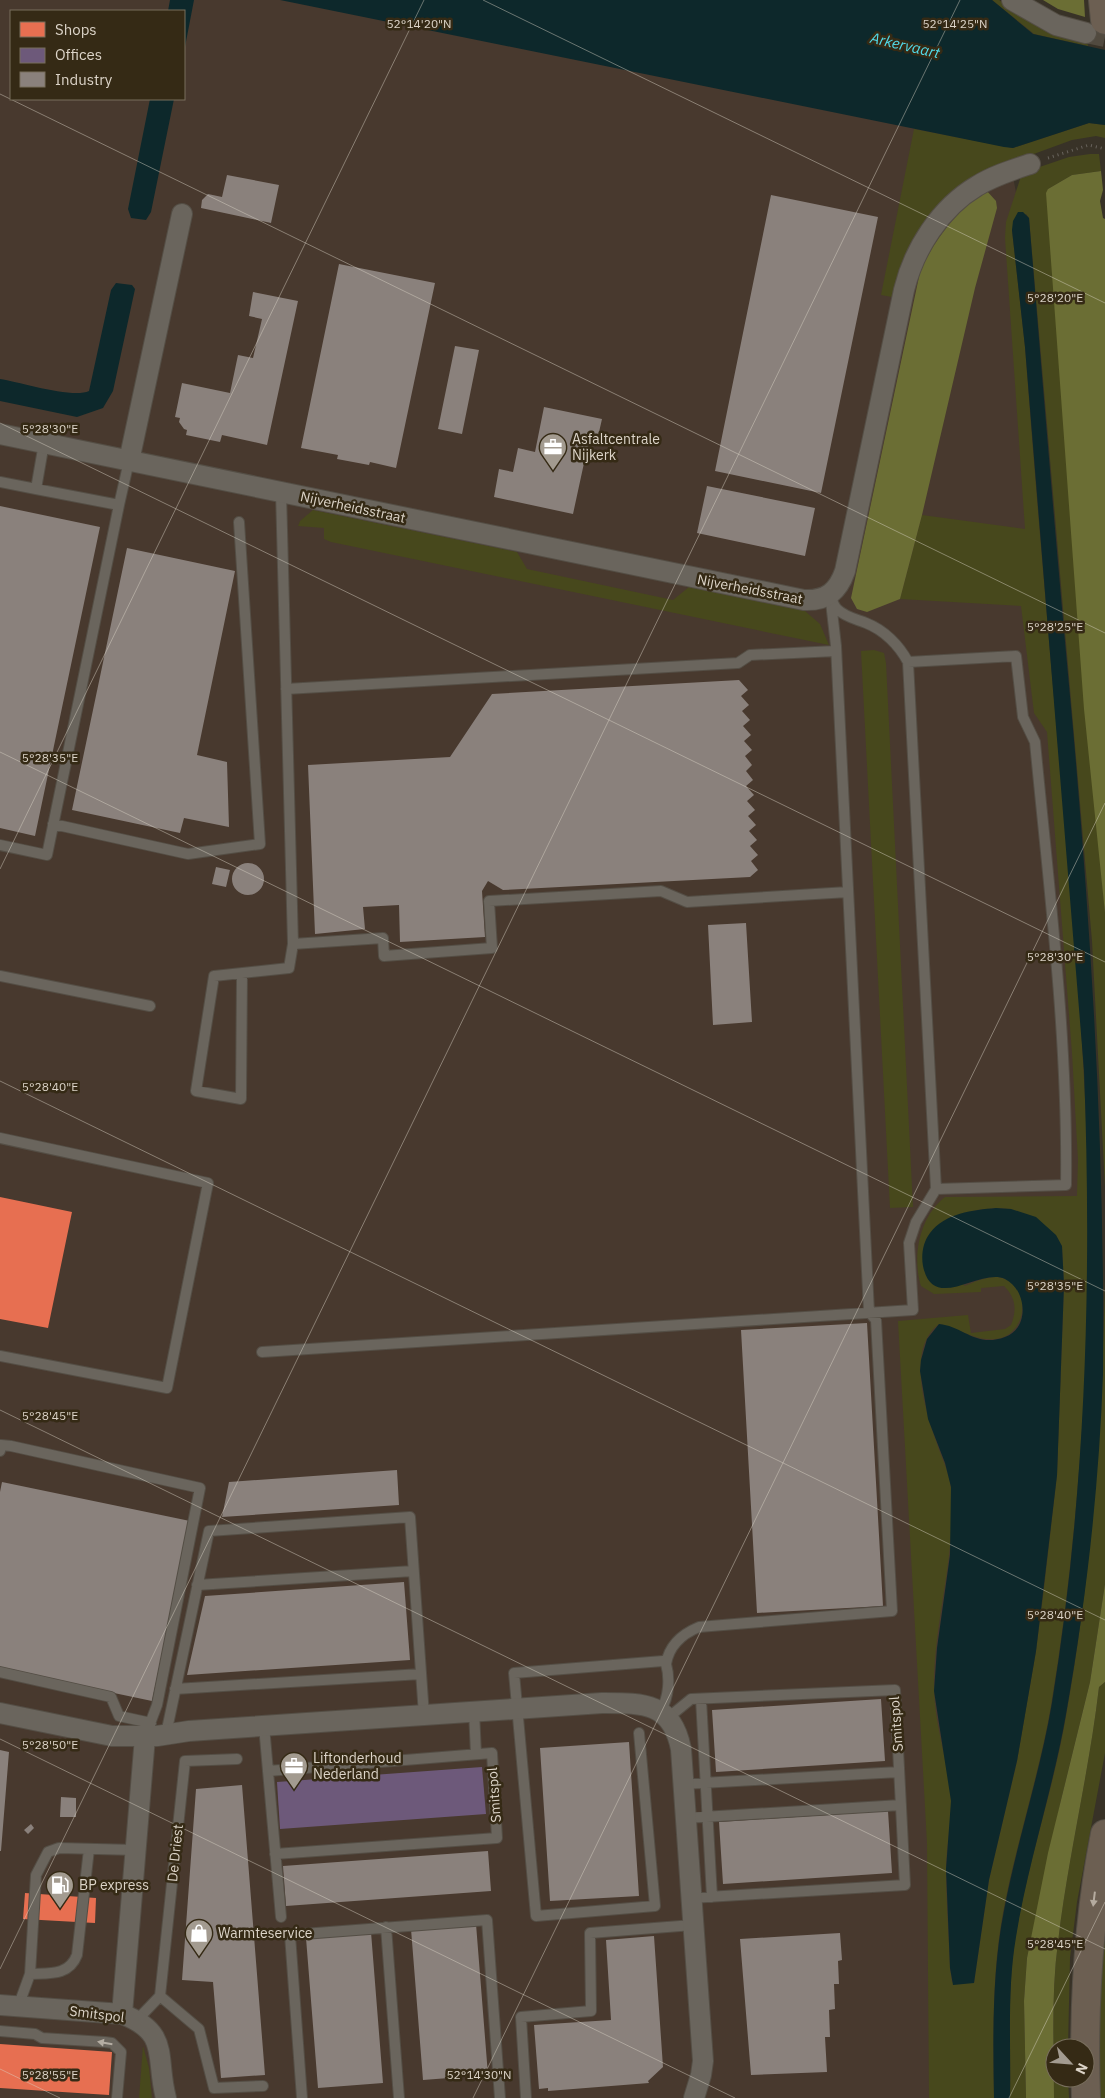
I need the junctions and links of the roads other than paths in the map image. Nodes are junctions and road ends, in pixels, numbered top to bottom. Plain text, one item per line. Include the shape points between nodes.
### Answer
1 (1012, 0) edge
2 (1103, 0) edge
3 (1096, 26) edge
4 (1030, 164) road end
5 (182, 214) dead end
6 (0, 434) edge
7 (44, 443) junction
8 (129, 461) junction
9 (0, 482) edge
10 (36, 489) junction
11 (281, 492) junction
12 (119, 505) junction
13 (239, 522) dead end
14 (830, 596) junction
15 (836, 651) junction
16 (908, 662) junction
17 (286, 689) junction
18 (53, 824) junction
19 (0, 846) edge
20 (848, 892) junction
21 (293, 944) junction
22 (242, 973) junction
23 (0, 976) edge
24 (150, 1006) dead end
25 (0, 1138) edge
26 (936, 1189) junction
27 (869, 1312) junction
28 (262, 1352) dead end
29 (0, 1356) edge
30 (0, 1451) edge
31 (414, 1571) junction
32 (198, 1585) junction
33 (666, 1664) junction
34 (0, 1672) edge
35 (421, 1674) junction
36 (176, 1689) junction
37 (701, 1699) junction
38 (516, 1708) junction
39 (474, 1711) junction
40 (0, 1712) edge
41 (665, 1714) junction
42 (424, 1715) junction
43 (264, 1726) junction
44 (154, 1731) junction
45 (639, 1733) dead end
46 (476, 1754) junction
47 (236, 1760) dead end
48 (268, 1771) junction
49 (899, 1772) junction
50 (706, 1783) junction
51 (684, 1784) junction
52 (901, 1805) junction
53 (708, 1816) junction
54 (686, 1818) junction
55 (1105, 1834) edge
56 (89, 1849) junction
57 (135, 1850) junction
58 (275, 1854) junction
59 (712, 1897) junction
60 (692, 1898) junction
61 (281, 1917) dead end
62 (694, 1925) junction
63 (386, 1927) junction
64 (30, 1974) junction
65 (160, 1996) junction
66 (9, 2006) edge
67 (129, 2017) junction
68 (0, 2031) edge
69 (263, 2086) dead end
70 (117, 2098) edge
71 (166, 2098) edge
72 (302, 2098) edge
73 (399, 2098) edge
74 (500, 2098) edge
75 (526, 2098) edge
76 (694, 2098) edge
77 (1086, 2098) edge

1 - 3 street via 1056,25
2 - 3 highway
4 - 14 street via 976,186 935,224 916,256 904,290 845,571 839,586
5 - 8 street
6 - 7 street, Nijverheidsstraat
7 - 8 street, Nijverheidsstraat
7 - 10 lane
8 - 11 street, Nijverheidsstraat
8 - 12 lane
9 - 10 lane
10 - 12 lane
11 - 14 street, Nijverheidsstraat via 804,600
11 - 17 lane
12 - 18 lane
13 - 18 lane via 260,844 188,854
14 - 15 lane
14 - 16 lane via 838,610 890,638
15 - 17 lane via 750,655 738,663
15 - 20 lane
16 - 26 lane
16 - 26 lane via 1016,656 1023,717 1035,742 1067,1119 1066,1185
17 - 21 lane
18 - 19 lane via 47,855
20 - 21 lane via 687,902 661,892 489,901 492,948 384,956 383,938
20 - 27 lane
21 - 22 lane via 289,968
22 - 22 lane via 214,976 196,1091 240,1099
23 - 24 lane
25 - 29 lane via 208,1183 167,1388
26 - 27 lane via 916,1222 909,1243 913,1310
27 - 28 lane
27 - 33 lane via 876,1320 892,1611 699,1627 675,1643
30 - 44 lane via 1,1445 11,1446 200,1488
31 - 32 lane
31 - 32 lane via 410,1517 209,1531
31 - 35 lane
32 - 36 lane
33 - 38 lane via 654,1661 514,1673
33 - 41 lane
34 - 44 lane via 110,1697 119,1716
35 - 36 lane
35 - 42 lane
36 - 44 lane
37 - 41 lane, Smitspol via 691,1699
37 - 49 lane, Smitspol via 894,1690
37 - 50 lane
38 - 39 street
38 - 41 street via 622,1703 649,1706
38 - 45 lane via 536,1916 655,1906
39 - 42 street
39 - 46 lane
40 - 44 street via 112,1736
41 - 51 street via 679,1738
42 - 43 street
43 - 44 street
43 - 48 lane
44 - 57 street
46 - 48 lane, Smitspol
46 - 58 lane, Smitspol via 492,1753 497,1838
47 - 65 lane, De Driest via 185,1761
48 - 58 lane
49 - 50 lane, Smitspol
49 - 52 lane, Smitspol
50 - 51 lane, Smitspol
50 - 53 lane
51 - 54 street
52 - 53 lane
52 - 59 lane, Smitspol via 905,1885
53 - 54 lane
53 - 59 lane
54 - 60 street
55 -> 77 highway via 1094,1899 1087,1973
56 - 57 lane
56 - 64 lane via 74,1964 62,1972
56 - 64 lane via 59,1848 48,1852 40,1862 36,1875
57 - 67 street
58 - 61 lane
59 - 60 lane, Smitspol
60 - 62 street
62 - 75 lane via 590,1933 591,2011 521,2018
62 - 76 street via 703,2061
63 - 72 lane via 290,1935
63 - 73 lane
63 - 74 lane via 487,1920
64 - 66 lane
65 - 67 lane
65 - 69 lane via 199,2029 214,2088
66 - 67 street, Smitspol
67 - 71 street, Smitspol via 151,2031 158,2045
70 -> 68 lane via 121,2052 112,2044

